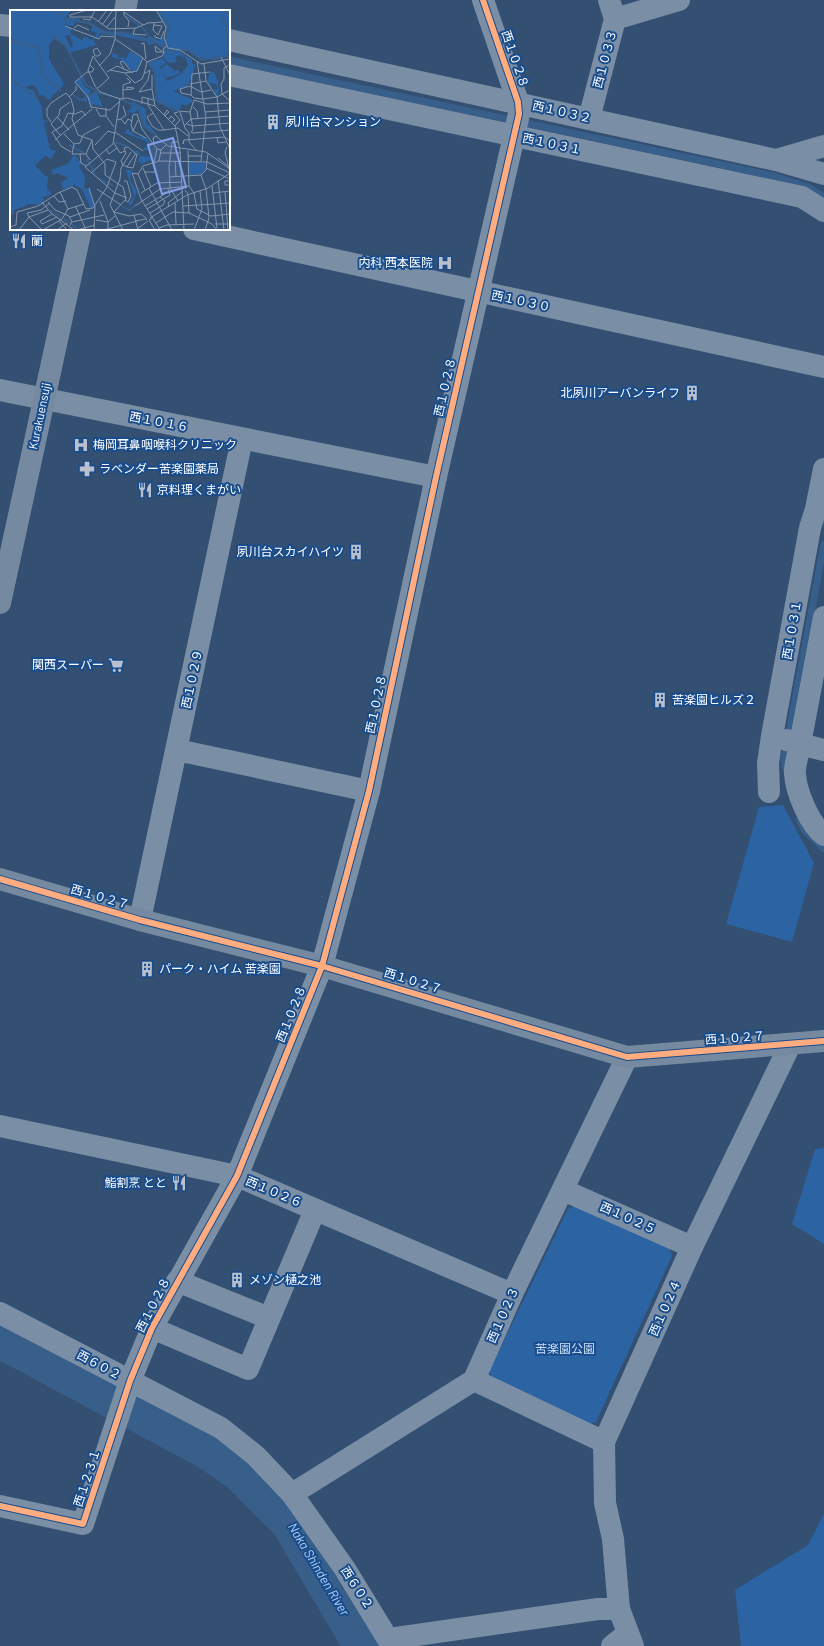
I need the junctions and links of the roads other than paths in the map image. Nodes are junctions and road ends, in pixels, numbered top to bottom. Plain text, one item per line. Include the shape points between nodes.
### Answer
1 (127, 0) edge
2 (483, 0) edge
3 (679, 0) edge
4 (125, 10) edge
5 (612, 10) edge
6 (0, 25) edge
7 (10, 26) edge
8 (230, 40) edge
9 (230, 75) edge
10 (589, 119) junction
11 (517, 121) junction
12 (824, 146) edge
13 (776, 160) junction
14 (823, 173) edge
15 (824, 211) edge
16 (81, 230) edge
17 (199, 230) edge
18 (478, 292) junction
19 (824, 367) edge
20 (0, 390) edge
21 (43, 398) junction
22 (242, 439) junction
23 (824, 469) edge
24 (436, 477) junction
25 (817, 529) edge
26 (0, 603) edge
27 (824, 616) edge
28 (772, 736) junction
29 (800, 744) junction
30 (177, 750) junction
31 (824, 750) edge
32 (369, 791) junction
33 (769, 792) dead end
34 (824, 835) edge
35 (0, 879) edge
36 (140, 920) junction
37 (322, 966) junction
38 (824, 1041) edge
39 (790, 1045) junction
40 (627, 1057) junction
41 (0, 1126) edge
42 (236, 1176) junction
43 (563, 1190) junction
44 (315, 1210) junction
45 (692, 1247) junction
46 (177, 1281) junction
47 (512, 1294) junction
48 (0, 1313) edge
49 (269, 1318) junction
50 (152, 1328) junction
51 (474, 1380) junction
52 (130, 1381) junction
53 (604, 1442) junction
54 (292, 1494) junction
55 (0, 1506) edge
56 (619, 1609) junction
57 (390, 1642) edge
58 (624, 1642) edge

1 - 4 street
2 - 11 street, 西１０２８
3 - 5 street
5 - 10 street, 西１０３３
6 - 7 street
8 - 11 street, 西１０３２
9 - 11 street, 西１０３１
10 - 11 street, 西１０３２
10 - 13 street, 西１０３２
11 - 15 street, 西１０３１ via 802,197
11 - 18 street, 西１０２８
12 - 13 street
13 - 14 street, 西１０３２
16 - 21 street, Kurakuensuji
17 - 18 street, 西１０３０
18 - 19 street, 西１０３０
18 - 24 street, 西１０２８
20 - 21 street, 西１０１６
21 - 22 street, 西１０１６
21 - 26 street, Kurakuensuji
22 - 24 street, 西１０１６
22 - 30 street, 西１０２９
23 - 25 street, 西１０３１ via 816,509
24 - 32 street, 西１０２８
25 - 28 street, 西１０３１
27 - 29 street
28 - 29 street
28 - 33 street, 西１０３１ via 768,764
29 - 31 street
29 - 34 street via 795,774 798,788 818,831
30 - 32 street
30 - 36 street, 西１０２９
32 - 37 street, 西１０２８
35 - 36 street, 西１０２７
36 - 37 street, 西１０２７
37 - 40 street, 西１０２７
37 - 42 street, 西１０２８
38 - 39 street, 西１０２７
39 - 40 street, 西１０２７
39 - 45 street, 西１０２４
40 - 43 street, 西１０２３
41 - 42 street, 西１０２６
42 - 44 street, 西１０２６
42 - 46 street, 西１０２８
43 - 45 street, 西１０２５
43 - 47 street, 西１０２３
44 - 47 street, 西１０２６
44 - 49 street
45 - 53 street, 西１０２４
46 - 49 street
46 - 50 street, 西１０２８
47 - 51 street, 西１０２３
48 - 52 street, 西６０２
49 - 50 street via 248,1369
50 - 52 street, 西１０２８
51 - 53 street
51 - 54 street
52 - 54 street, 西６０２ via 221,1428 256,1456
52 - 55 street, 西１２３１ via 83,1524
53 - 56 street via 605,1502 613,1539
54 - 57 street, 西６０２ via 345,1569
56 - 57 street, 西６０２ via 598,1609
56 - 58 street

